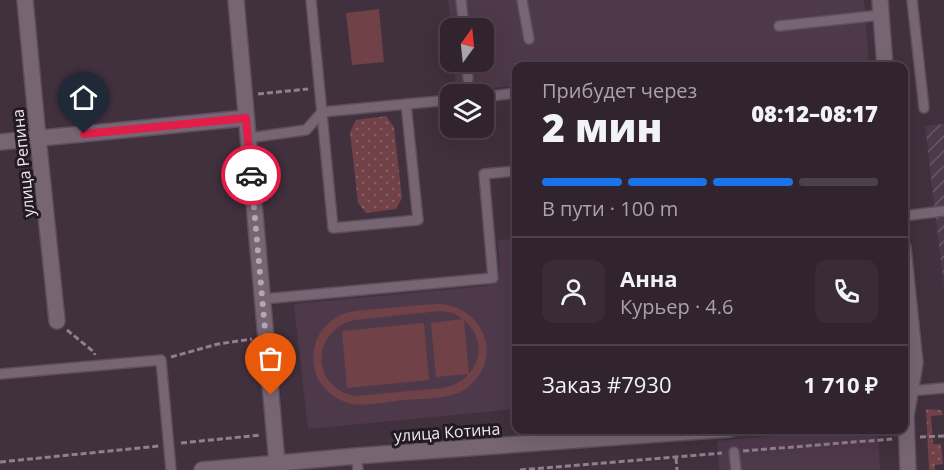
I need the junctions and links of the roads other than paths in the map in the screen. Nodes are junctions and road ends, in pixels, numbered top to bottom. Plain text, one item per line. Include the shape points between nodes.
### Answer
1 (25, 0) edge
2 (236, 0) edge
3 (311, 0) edge
4 (461, 0) edge
5 (522, 0) edge
6 (912, 0) edge
7 (880, 7) edge
8 (463, 18) edge
9 (780, 26) dead end
10 (528, 39) dead end
11 (885, 62) edge
12 (468, 72) edge
13 (468, 79) dead end
14 (512, 93) edge
15 (494, 96) edge
16 (440, 101) edge
17 (406, 104) junction
18 (924, 108) dead end
19 (322, 112) junction
20 (246, 118) junction
21 (38, 138) junction
22 (248, 138) junction
23 (0, 142) edge
24 (512, 171) edge
25 (944, 211) edge
26 (908, 215) edge
27 (908, 296) edge
28 (262, 299) junction
29 (57, 321) road end
30 (0, 374) edge
31 (944, 388) edge
32 (910, 391) junction
33 (908, 401) edge
34 (671, 434) edge
35 (906, 434) edge
36 (734, 452) road end
37 (357, 463) edge
38 (278, 467) edge
39 (171, 470) edge
40 (202, 470) edge
41 (736, 470) edge
42 (908, 470) edge

1 - 21 street, улица Репина
2 - 20 street
3 - 19 lane
4 - 8 lane
5 - 10 lane
6 - 18 lane
7 - 9 lane
7 - 11 street
12 - 13 lane
14 - 15 lane
16 - 17 lane
17 - 19 lane
17 - 19 lane via 418,220 333,228
19 - 22 lane via 306,130
20 - 21 street
20 - 22 street
21 - 23 street
21 - 29 street, улица Репина
22 - 28 street
24 - 28 lane via 484,174 493,278
25 - 26 lane
27 - 32 street via 915,363
28 - 38 street
30 - 39 lane via 161,360
31 - 32 lane
32 - 33 street
34 - 37 street, улица Котина
35 - 42 street
36 - 41 lane
37 - 38 street, улица Котина
38 - 40 street, улица Котина

